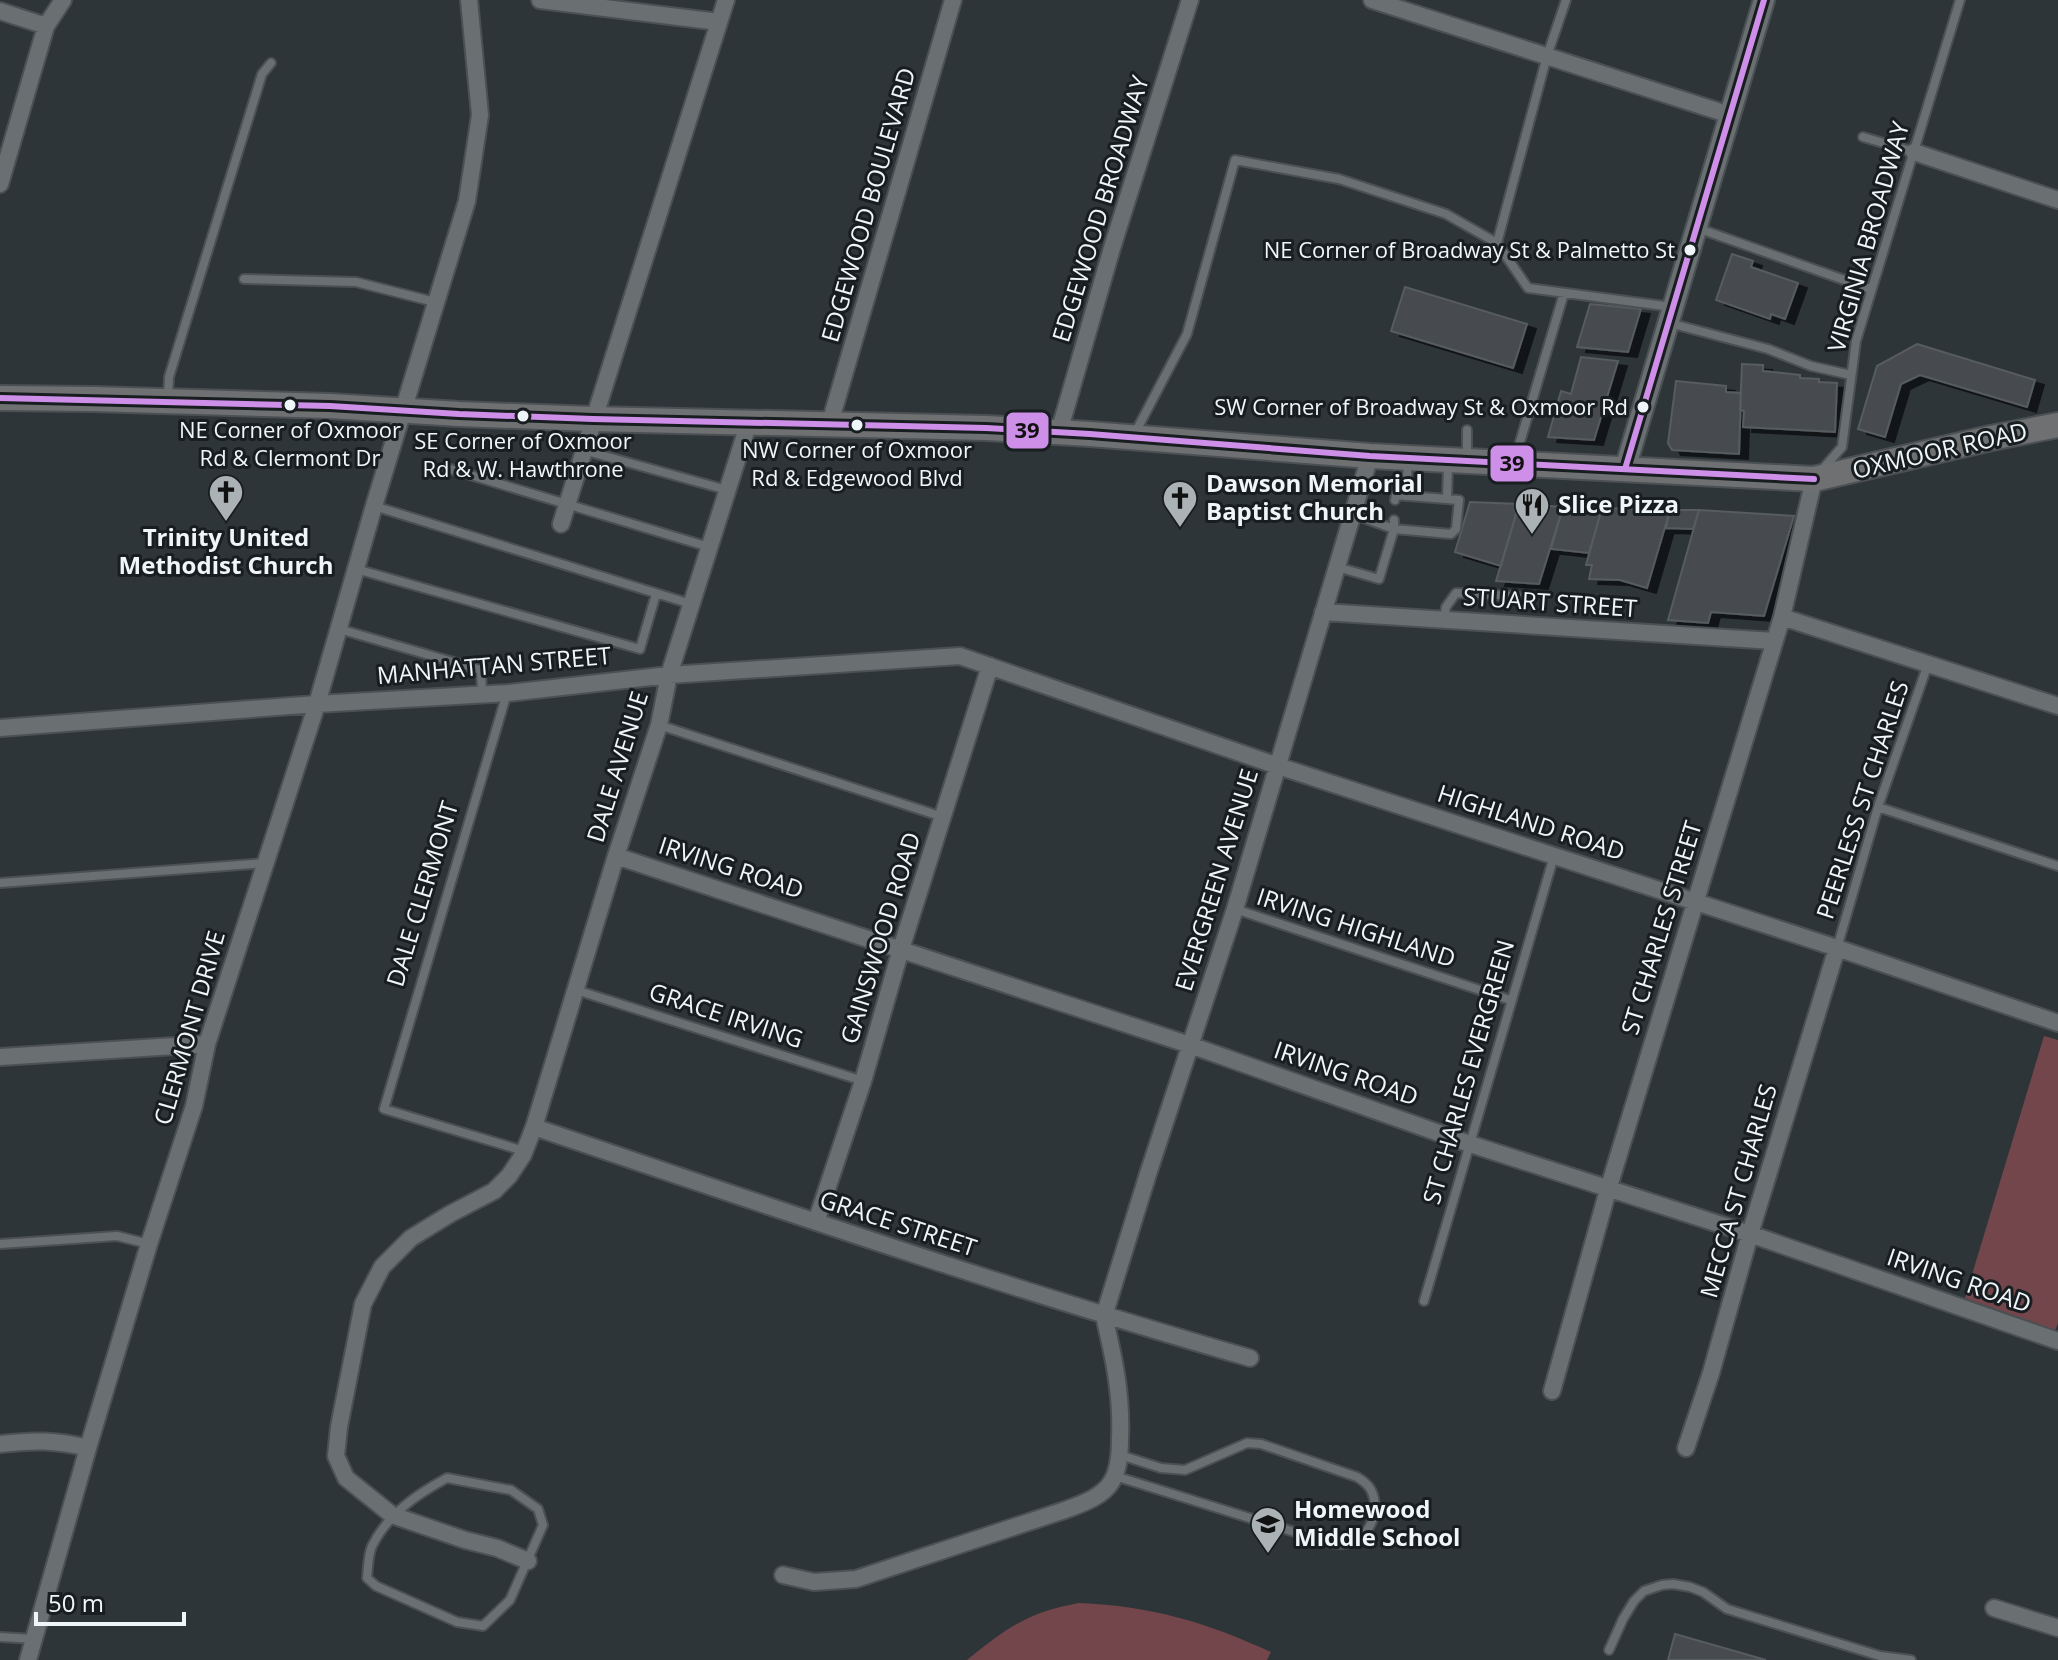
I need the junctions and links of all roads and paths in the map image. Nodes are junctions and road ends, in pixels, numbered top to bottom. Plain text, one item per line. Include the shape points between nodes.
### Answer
1 (63, 0) edge
2 (469, 0) edge
3 (540, 0) edge
4 (726, 0) edge
5 (953, 0) edge
6 (1190, 0) edge
7 (1566, 0) edge
8 (1764, 0) edge
9 (1960, 0) edge
10 (1376, 1) edge
11 (0, 11) edge
12 (719, 22) junction
13 (46, 26) junction
14 (1547, 56) junction
15 (271, 63) dead end
16 (1730, 115) junction
17 (1863, 137) dead end
18 (1914, 152) junction
19 (0, 184) edge
20 (2058, 200) edge
21 (1696, 228) junction
22 (1497, 243) junction
23 (244, 279) dead end
24 (1870, 289) junction
25 (1564, 293) junction
26 (436, 303) junction
27 (1671, 315) junction
28 (1851, 375) junction
29 (0, 398) edge
30 (168, 402) junction
31 (403, 411) junction
32 (593, 419) junction
33 (749, 422) junction
34 (830, 423) junction
35 (2058, 425) edge
36 (1467, 430) dead end
37 (1059, 432) junction
38 (1133, 437) junction
39 (583, 450) junction
40 (1370, 456) junction
41 (1408, 458) junction
42 (1458, 461) junction
43 (1513, 464) junction
44 (447, 468) dead end
45 (1625, 469) junction
46 (1814, 479) junction
47 (728, 491) junction
48 (1406, 496) junction
49 (1447, 499) junction
50 (1395, 500) dead end
51 (567, 504) junction
52 (374, 506) junction
53 (1353, 514) junction
54 (561, 524) dead end
55 (1394, 525) junction
56 (710, 547) junction
57 (1337, 566) junction
58 (356, 568) junction
59 (656, 594) junction
60 (1517, 596) dead end
61 (692, 604) junction
62 (1323, 612) junction
63 (1782, 617) junction
64 (1444, 620) junction
65 (338, 628) junction
66 (1774, 641) junction
67 (1928, 664) junction
68 (990, 666) junction
69 (669, 675) junction
70 (508, 693) junction
71 (482, 694) junction
72 (317, 704) junction
73 (2058, 706) edge
74 (659, 725) junction
75 (0, 728) edge
76 (1278, 766) junction
77 (1878, 807) junction
78 (944, 817) junction
79 (1554, 855) junction
80 (616, 856) junction
81 (265, 863) junction
82 (2058, 866) edge
83 (0, 883) edge
84 (1695, 902) junction
85 (1235, 909) junction
86 (1837, 948) junction
87 (901, 949) junction
88 (576, 990) junction
89 (1510, 1000) junction
90 (2058, 1023) edge
91 (207, 1044) junction
92 (1190, 1045) junction
93 (0, 1057) edge
94 (863, 1081) junction
95 (534, 1127) junction
96 (1470, 1144) junction
97 (524, 1151) junction
98 (1608, 1190) junction
99 (816, 1222) junction
100 (1750, 1234) junction
101 (0, 1244) edge
102 (149, 1244) junction
103 (1424, 1301) dead end
104 (1104, 1316) junction
105 (2058, 1341) edge
106 (1250, 1358) dead end
107 (1552, 1391) dead end
108 (0, 1444) edge
109 (88, 1448) junction
110 (1686, 1448) dead end
111 (1120, 1455) junction
112 (1114, 1475) junction
113 (392, 1515) junction
114 (528, 1561) junction
115 (783, 1575) dead end
116 (1994, 1608) dead end
117 (2058, 1628) edge
118 (0, 1637) edge
119 (34, 1639) junction
120 (1609, 1650) dead end
121 (28, 1660) edge
122 (1911, 1660) edge

1 - 13 street
2 - 26 street, CLERMONT DRIVE via 480,115 467,201
3 - 12 street
4 - 12 street
5 - 34 street, EDGEWOOD BOULEVARD
6 - 37 street, EDGEWOOD BROADWAY
7 - 14 lane
8 - 16 street
9 - 18 lane, VIRGINIA BROADWAY
10 - 14 street
11 - 13 street
12 - 32 street
13 - 19 street
14 - 16 street
14 - 22 lane
15 - 30 lane via 262,74 169,377
16 - 21 street
17 - 18 lane
18 - 20 street
18 - 24 lane, VIRGINIA BROADWAY
21 - 24 lane
21 - 27 street
22 - 25 lane via 1528,288
22 - 38 lane via 1446,214 1339,179 1235,160 1187,334
23 - 26 lane via 356,282
24 - 28 lane, VIRGINIA BROADWAY
25 - 27 lane
25 - 43 lane
26 - 31 street, CLERMONT DRIVE
27 - 28 lane via 1811,366
27 - 45 street
28 - 46 lane, VIRGINIA BROADWAY via 1842,447
29 - 30 main road, OXMOOR ROAD
30 - 31 main road, OXMOOR ROAD
31 - 32 main road, OXMOOR ROAD
31 - 52 street, CLERMONT DRIVE
32 - 33 main road, OXMOOR ROAD
32 - 39 street
33 - 34 main road, OXMOOR ROAD
33 - 47 street, DALE AVENUE
34 - 37 main road, OXMOOR ROAD
35 - 46 main road, OXMOOR ROAD
36 - 42 lane
37 - 38 main road, OXMOOR ROAD
38 - 40 main road, OXMOOR ROAD
39 - 47 lane
39 - 51 street
40 - 41 main road, OXMOOR ROAD
40 - 53 street, EVERGREEN AVENUE
41 - 42 main road, OXMOOR ROAD
41 - 48 lane
42 - 43 main road, OXMOOR ROAD
42 - 49 lane
43 - 45 main road, OXMOOR ROAD
44 - 51 lane
45 - 46 main road, OXMOOR ROAD
46 - 63 street, ST CHARLES STREET
47 - 56 street, DALE AVENUE
48 - 49 lane
48 - 50 lane via 1396,495
49 - 55 lane via 1459,500 1451,534
51 - 54 street
51 - 56 lane
52 - 58 street, CLERMONT DRIVE
52 - 59 lane
53 - 55 lane
53 - 57 street, EVERGREEN AVENUE
55 - 57 lane via 1379,579
56 - 61 street, DALE AVENUE
57 - 62 street, EVERGREEN AVENUE
58 - 59 lane via 640,649
58 - 65 street, CLERMONT DRIVE
59 - 61 lane
60 - 64 lane via 1456,593
61 - 69 street, DALE AVENUE
62 - 64 street, STUART STREET
62 - 76 street, EVERGREEN AVENUE
63 - 66 street, ST CHARLES STREET
63 - 67 street
64 - 66 street, STUART STREET
65 - 71 lane via 481,670
65 - 72 street, CLERMONT DRIVE
66 - 84 street, ST CHARLES STREET
67 - 73 street
67 - 77 lane, PEERLESS ST CHARLES
68 - 69 street, MANHATTAN STREET via 960,656
68 - 76 street, HIGHLAND ROAD
68 - 78 street, GAINSWOOD ROAD
69 - 70 street, MANHATTAN STREET
69 - 74 street, DALE AVENUE
70 - 71 street, MANHATTAN STREET
70 - 97 lane, DALE CLERMONT via 384,1109
71 - 72 street, MANHATTAN STREET
72 - 75 street, MANHATTAN STREET
72 - 81 street, CLERMONT DRIVE
74 - 78 lane
74 - 80 street, DALE AVENUE
76 - 79 street, HIGHLAND ROAD
76 - 85 street, EVERGREEN AVENUE
77 - 82 lane
77 - 86 lane, PEERLESS ST CHARLES
78 - 87 street, GAINSWOOD ROAD
79 - 84 street, HIGHLAND ROAD
79 - 89 lane, ST CHARLES EVERGREEN
80 - 87 street, IRVING ROAD
80 - 88 street, DALE AVENUE
81 - 83 lane
81 - 91 street, CLERMONT DRIVE
84 - 86 street, HIGHLAND ROAD
84 - 98 street, ST CHARLES STREET
85 - 89 lane, IRVING HIGHLAND
85 - 92 street, EVERGREEN AVENUE
86 - 90 street, HIGHLAND ROAD
86 - 100 street, MECCA ST CHARLES
87 - 92 street, IRVING ROAD
87 - 94 street, GAINSWOOD ROAD
88 - 94 lane, GRACE IRVING
88 - 95 street, DALE AVENUE
89 - 96 lane, ST CHARLES EVERGREEN
91 - 93 street
91 - 102 street, CLERMONT DRIVE via 194,1106
92 - 96 street, IRVING ROAD
92 - 104 street, EVERGREEN AVENUE
94 - 99 street, GAINSWOOD ROAD
95 - 97 street, DALE AVENUE
95 - 99 street, GRACE STREET
96 - 98 street, IRVING ROAD
96 - 103 lane, ST CHARLES EVERGREEN
97 - 113 street, DALE AVENUE via 494,1191 411,1238 382,1267 363,1304 336,1456 346,1478
98 - 100 street, IRVING ROAD
98 - 107 street, ST CHARLES STREET
99 - 104 street, GRACE STREET
100 - 105 street, IRVING ROAD
100 - 110 street, MECCA ST CHARLES
101 - 102 lane via 117,1236
102 - 109 street, CLERMONT DRIVE
104 - 106 street, GRACE STREET
104 - 111 street via 1117,1374
108 - 109 street via 33,1440
109 - 119 street, CLERMONT DRIVE
111 - 112 street
111 - 112 lane via 1185,1470 1247,1443 1261,1444 1357,1477 1372,1491 1375,1512 1363,1537 1330,1543
112 - 115 street via 1092,1499 1065,1510 856,1579 814,1582
113 - 114 street, DALE AVENUE
113 - 114 lane via 447,1478 511,1490 538,1509 543,1525
113 - 114 lane via 371,1548 367,1578 457,1622 483,1626 510,1600
116 - 117 street
118 - 119 lane
119 - 121 street, CLERMONT DRIVE
120 - 122 lane via 1634,1601 1644,1591 1673,1584 1703,1592 1727,1609 1880,1656

